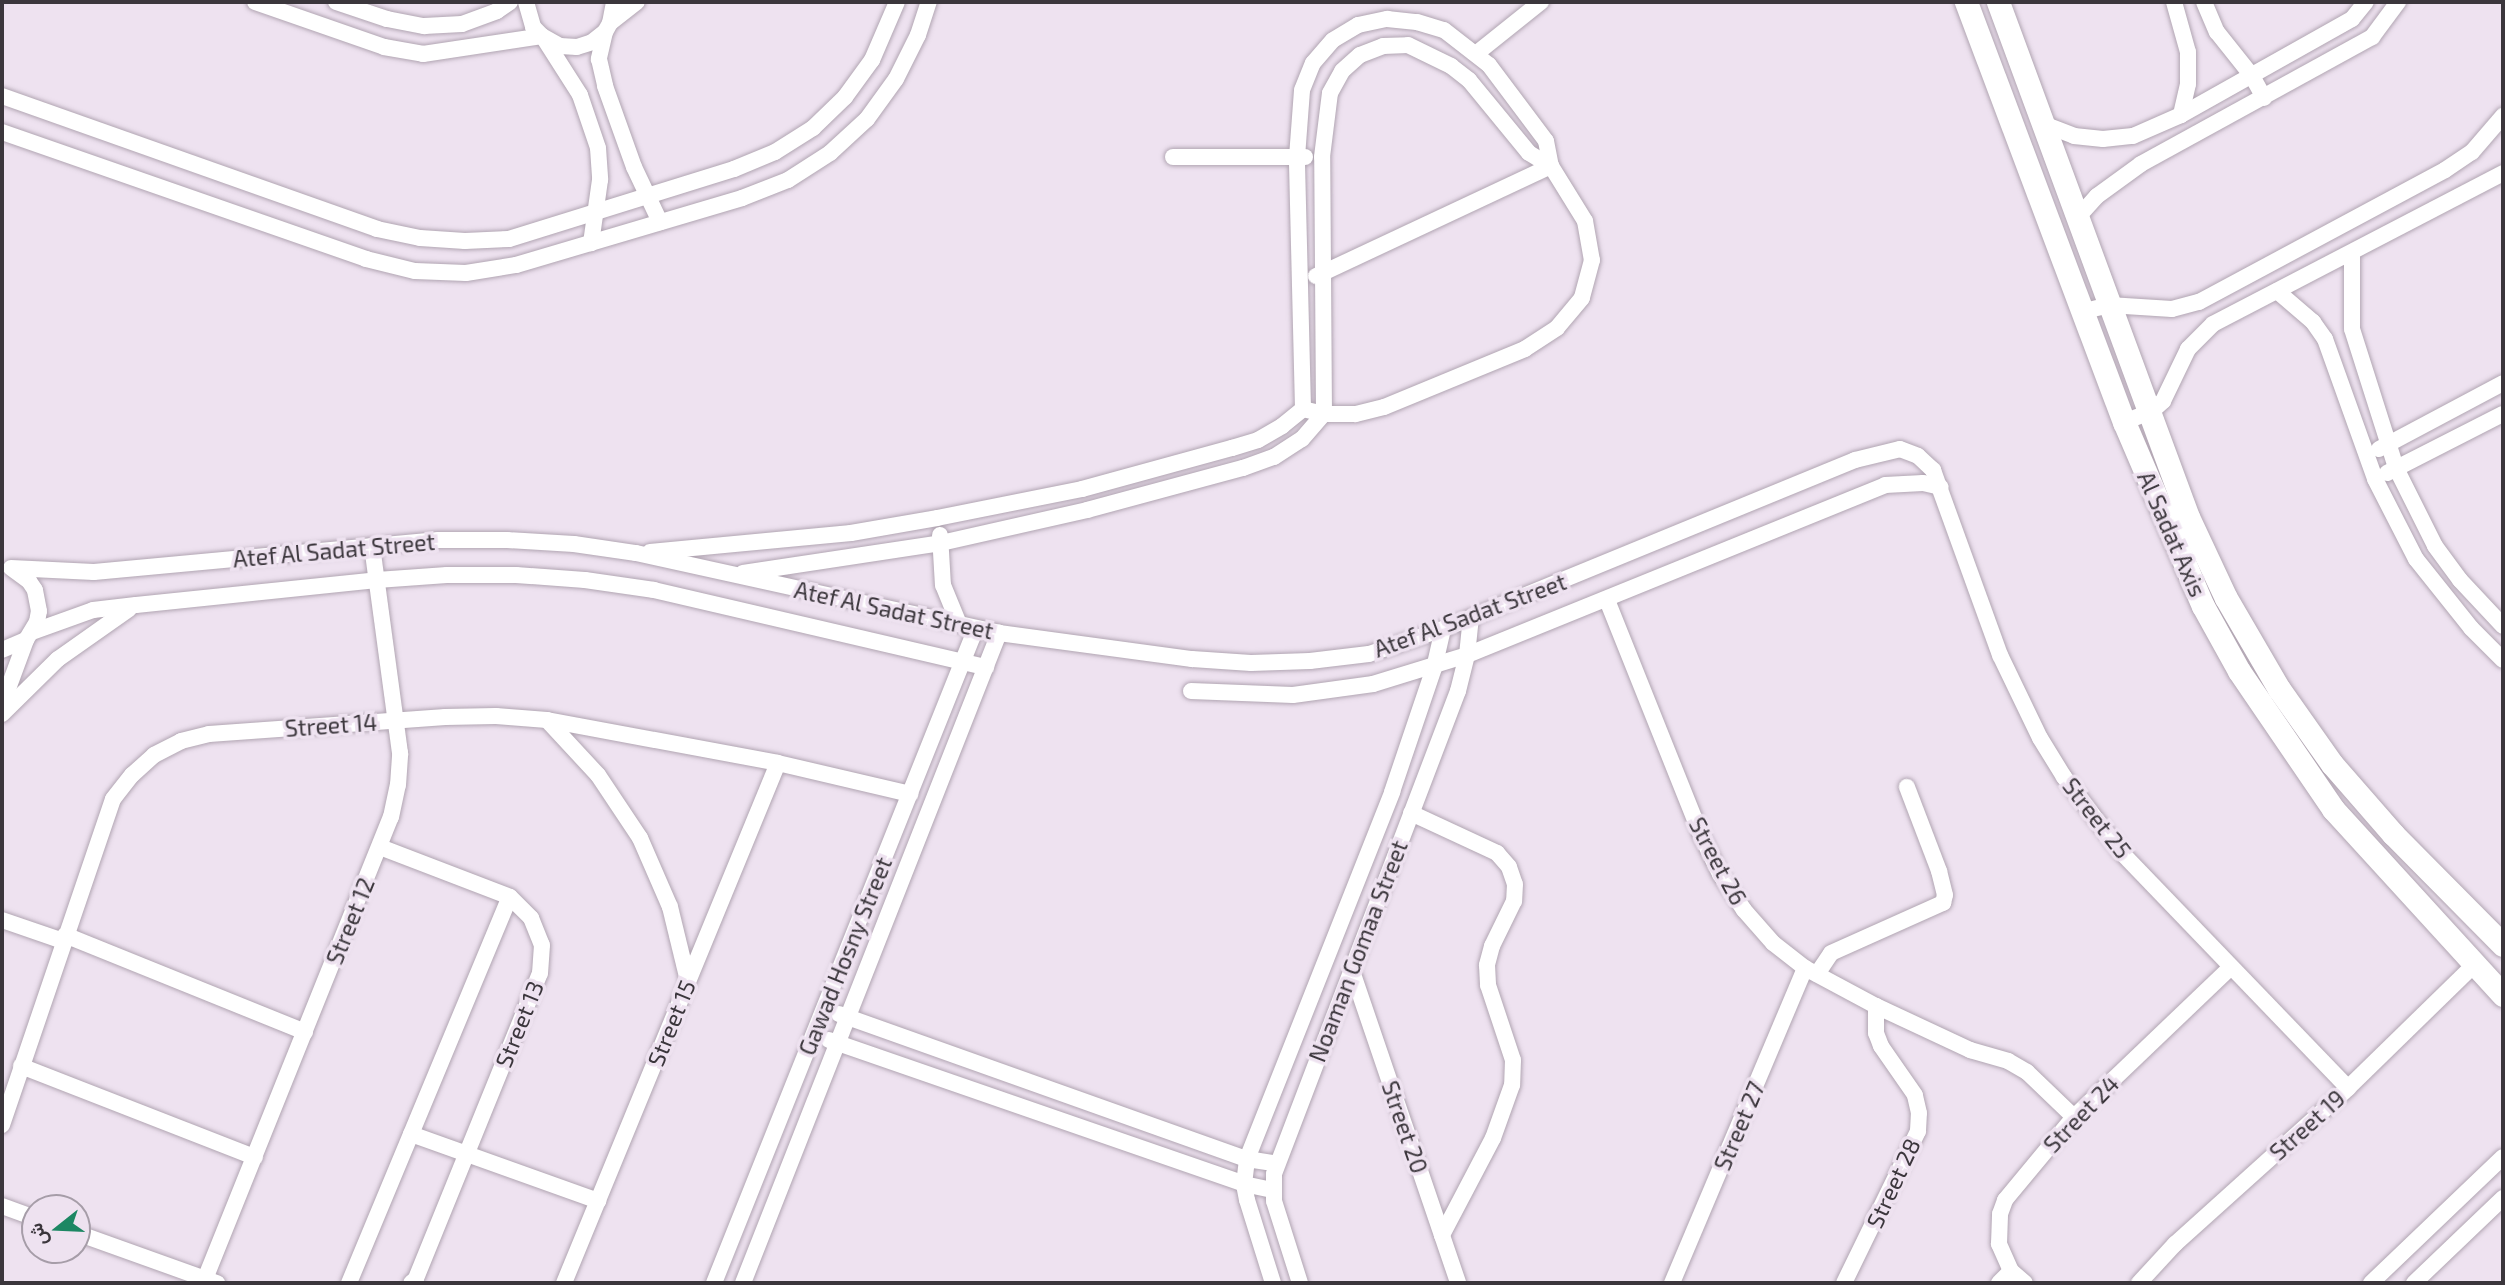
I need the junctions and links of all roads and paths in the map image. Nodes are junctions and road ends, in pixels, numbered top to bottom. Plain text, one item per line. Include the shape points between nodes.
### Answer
1 (255, 2) edge
2 (337, 2) edge
3 (510, 2) edge
4 (526, 2) edge
5 (614, 2) edge
6 (637, 2) edge
7 (897, 2) edge
8 (929, 2) edge
9 (1541, 2) edge
10 (1966, 2) edge
11 (1998, 2) edge
12 (2174, 2) edge
13 (2204, 2) edge
14 (2366, 2) edge
15 (2398, 2) edge
16 (608, 27) junction
17 (543, 38) junction
18 (1477, 53) junction
19 (2252, 76) junction
20 (2, 96) edge
21 (2264, 98) junction
22 (2181, 115) junction
23 (2503, 116) edge
24 (2046, 125) junction
25 (2, 132) edge
26 (1173, 157) dead end
27 (1297, 157) junction
28 (1322, 157) junction
29 (1551, 166) junction
30 (2503, 173) edge
31 (647, 195) junction
32 (594, 212) junction
33 (2079, 216) junction
34 (660, 222) junction
35 (591, 243) junction
36 (2352, 253) junction
37 (1323, 273) junction
38 (1300, 283) junction
39 (2277, 291) junction
40 (2109, 305) junction
41 (2081, 312) junction
42 (2503, 383) edge
43 (1303, 409) junction
44 (2151, 411) junction
45 (1324, 414) junction
46 (2503, 414) edge
47 (2124, 422) junction
48 (2388, 444) junction
49 (2367, 455) junction
50 (2396, 468) junction
51 (2375, 479) junction
52 (1941, 487) junction
53 (937, 519) junction
54 (941, 543) junction
55 (372, 546) junction
56 (636, 553) junction
57 (6, 567) edge
58 (730, 575) junction
59 (377, 580) junction
60 (1607, 600) junction
61 (136, 605) junction
62 (1471, 619) junction
63 (959, 624) junction
64 (2503, 626) edge
65 (976, 628) junction
66 (1443, 629) junction
67 (999, 633) junction
68 (29, 636) junction
69 (2, 650) edge
70 (1369, 654) junction
71 (1467, 655) junction
72 (2503, 660) edge
73 (963, 661) junction
74 (986, 667) junction
75 (1434, 667) junction
76 (1373, 684) junction
77 (1191, 691) dead end
78 (2, 705) edge
79 (2, 714) edge
80 (396, 720) junction
81 (547, 720) junction
82 (778, 763) junction
83 (1907, 787) dead end
84 (910, 794) junction
85 (1411, 813) junction
86 (380, 847) junction
87 (510, 897) junction
88 (2, 920) edge
89 (64, 938) junction
90 (2503, 945) edge
91 (2474, 964) junction
92 (2230, 968) junction
93 (1352, 971) junction
94 (1811, 971) junction
95 (688, 981) junction
96 (2503, 995) edge
97 (1876, 1006) junction
98 (824, 1008) junction
99 (847, 1016) junction
100 (305, 1032) junction
101 (814, 1034) junction
102 (836, 1042) junction
103 (22, 1066) junction
104 (2348, 1088) junction
105 (2074, 1117) junction
106 (2, 1125) edge
107 (411, 1134) junction
108 (467, 1154) junction
109 (255, 1157) junction
110 (2503, 1157) edge
111 (1247, 1159) junction
112 (1277, 1164) junction
113 (1244, 1184) junction
114 (1273, 1190) junction
115 (2503, 1198) edge
116 (598, 1201) junction
117 (2, 1206) edge
118 (21, 1213) edge
119 (1442, 1235) junction
120 (91, 1238) edge
121 (2011, 1271) junction
122 (211, 1281) edge
123 (349, 1283) edge
124 (411, 1283) edge
125 (564, 1283) edge
126 (715, 1283) edge
127 (743, 1283) edge
128 (1273, 1283) edge
129 (1300, 1283) edge
130 (1458, 1283) edge
131 (1672, 1283) edge
132 (1844, 1283) edge
133 (1999, 1283) edge
134 (2025, 1283) edge
135 (2139, 1283) edge
136 (2371, 1283) edge
137 (2414, 1283) edge

1 - 17 street via 384,47 423,54
2 - 3 street via 424,26 462,24
4 - 17 street via 533,26
5 - 16 street
6 - 16 street
7 - 31 street via 872,61 845,97 813,128 775,152
8 - 34 street via 896,79 867,119 830,153 776,184
9 - 18 street
10 - 41 street, Al Sadat Axis
11 - 24 street, Al Sadat Axis
12 - 22 street via 2188,51 2188,84
13 - 19 street via 2217,32
14 - 19 street via 2352,19
15 - 21 street via 2372,37
16 - 17 street via 592,42 577,47
16 - 31 street via 599,59 605,86
17 - 32 street via 580,95 598,148 600,180
18 - 27 street via 1444,30 1417,22 1387,19 1358,25 1333,40 1313,63 1302,90
18 - 29 street via 1546,141
19 - 21 street
19 - 22 street
20 - 32 street via 377,229 420,238 509,239
21 - 33 street via 2118,178
22 - 24 street via 2133,136 2103,139 2074,136
23 - 40 street via 2472,152 2445,170 2211,296 2172,309
24 - 33 street, Al Sadat Axis
25 - 35 street via 366,259 415,271 466,273 516,265
26 - 27 street
27 - 28 street
27 - 38 street
28 - 29 street via 1330,93 1342,72 1360,55 1383,46 1408,45 1469,80 1529,153
28 - 37 street
29 - 37 street
29 - 45 street via 1585,221 1592,260 1582,298 1557,328 1525,349 1384,407 1355,414
30 - 36 street
31 - 32 street
31 - 34 street
32 - 35 street
33 - 40 street, Al Sadat Axis
34 - 35 street
36 - 39 street
36 - 48 street via 2352,329
37 - 38 street
37 - 45 street
38 - 43 street
39 - 44 street via 2204,331 2182,359 2168,395
39 - 49 street via 2313,322 2325,339
40 - 41 street
40 - 44 street, Al Sadat Axis
41 - 47 street, Al Sadat Axis
42 - 48 street
43 - 45 street
43 - 53 street via 1258,440 1232,449 1082,489
44 - 47 street
44 - 90 street, Al Sadat Axis via 2188,517 2226,598 2279,689 2357,794
45 - 54 street via 1302,439 1274,457 1243,468
46 - 50 street
47 - 91 street, Al Sadat Axis via 2203,606 2275,727 2333,809
48 - 49 street
48 - 50 street
49 - 51 street
50 - 51 street
50 - 64 street via 2435,547
51 - 72 street via 2416,559 2457,612
52 - 60 street, Atef Al Sadat Street via 1885,485
52 - 62 street, Atef Al Sadat Street via 1919,456 1900,449 1882,452
52 - 92 street, Street 25 via 2000,655 2040,738 2121,852
53 - 54 street
53 - 56 street via 851,533
54 - 58 street
54 - 63 street via 943,585
55 - 56 street, Atef Al Sadat Street via 506,540
55 - 57 street, Atef Al Sadat Street via 94,572
55 - 59 street, Street 12
56 - 58 street, Atef Al Sadat Street
57 - 68 street via 21,573 35,590 39,611
58 - 63 street, Atef Al Sadat Street
59 - 61 street, Atef Al Sadat Street
59 - 73 street, Atef Al Sadat Street via 474,575 585,580 654,590
59 - 80 street, Street 12
60 - 71 street, Atef Al Sadat Street
60 - 94 street, Street 26 via 1720,874 1773,943
61 - 68 street, Atef Al Sadat Street via 93,610
61 - 79 street via 58,659
62 - 66 street, Atef Al Sadat Street
62 - 71 street, Noaman Gomaa Street
63 - 65 street, Atef Al Sadat Street
65 - 67 street, Atef Al Sadat Street
65 - 73 street, Gawad Hosny Street
66 - 70 street, Atef Al Sadat Street
66 - 75 street, Noaman Gomaa Street
67 - 70 street, Atef Al Sadat Street via 1215,661 1310,661
67 - 74 street, Gawad Hosny Street
68 - 69 street, Atef Al Sadat Street
68 - 78 street
70 - 76 street
71 - 75 street, Atef Al Sadat Street
71 - 85 street, Noaman Gomaa Street via 1458,691
73 - 74 street, Atef Al Sadat Street
73 - 84 street, Gawad Hosny Street
74 - 99 street, Gawad Hosny Street
75 - 76 street, Atef Al Sadat Street
75 - 111 street, Noaman Gomaa Street via 1392,792
76 - 77 street, Atef Al Sadat Street via 1293,695
80 - 81 street, Street 14 via 496,716
80 - 86 street, Street 12 via 398,785
80 - 89 street, Street 14 via 209,734 154,755 113,799
81 - 82 street, Street 14
81 - 95 street via 598,775 640,838 670,907
82 - 84 street, Street 14
82 - 95 street, Street 15
83 - 94 street, Street 27 via 1939,871 1943,903 1831,953
84 - 98 street, Gawad Hosny Street
85 - 93 street, Noaman Gomaa Street
85 - 119 street via 1497,853 1515,884 1514,901 1487,965 1488,985 1513,1060 1512,1085 1493,1138
86 - 87 street, Street 13
86 - 100 street, Street 12
87 - 107 street
87 - 108 street, Street 13 via 531,918 542,945 540,973
88 - 89 street
89 - 100 street
89 - 103 street, Street 14
91 - 96 street, Al Sadat Axis
91 - 104 street, Street 19
92 - 104 street, Street 25
92 - 105 street, Street 24
93 - 112 street, Noaman Gomaa Street
93 - 119 street, Street 20
94 - 97 street, Street 26
94 - 131 street, Street 27
95 - 116 street, Street 15
97 - 105 street, Street 26 via 1970,1050 2008,1061 2027,1072
97 - 132 street, Street 28 via 1876,1033 1914,1096 1918,1131
98 - 99 street
98 - 101 street, Gawad Hosny Street
99 - 102 street, Gawad Hosny Street
99 - 111 street
100 - 109 street, Street 12
101 - 102 street
101 - 126 street, Gawad Hosny Street
102 - 113 street
102 - 127 street, Gawad Hosny Street
103 - 106 street, Street 14
103 - 109 street
104 - 135 street, Street 19 via 2175,1244
105 - 121 street, Street 24 via 2005,1200 1999,1244
107 - 108 street
107 - 123 street
108 - 116 street
108 - 124 street, Street 13
109 - 122 street, Street 12
110 - 136 street
111 - 112 street
111 - 113 street, Noaman Gomaa Street
112 - 114 street, Noaman Gomaa Street
113 - 114 street
113 - 128 street, Noaman Gomaa Street
114 - 129 street, Noaman Gomaa Street
115 - 137 street
116 - 125 street, Street 15
117 - 118 street
119 - 130 street, Street 20
120 - 122 street
121 - 133 street
121 - 134 street, Street 24

